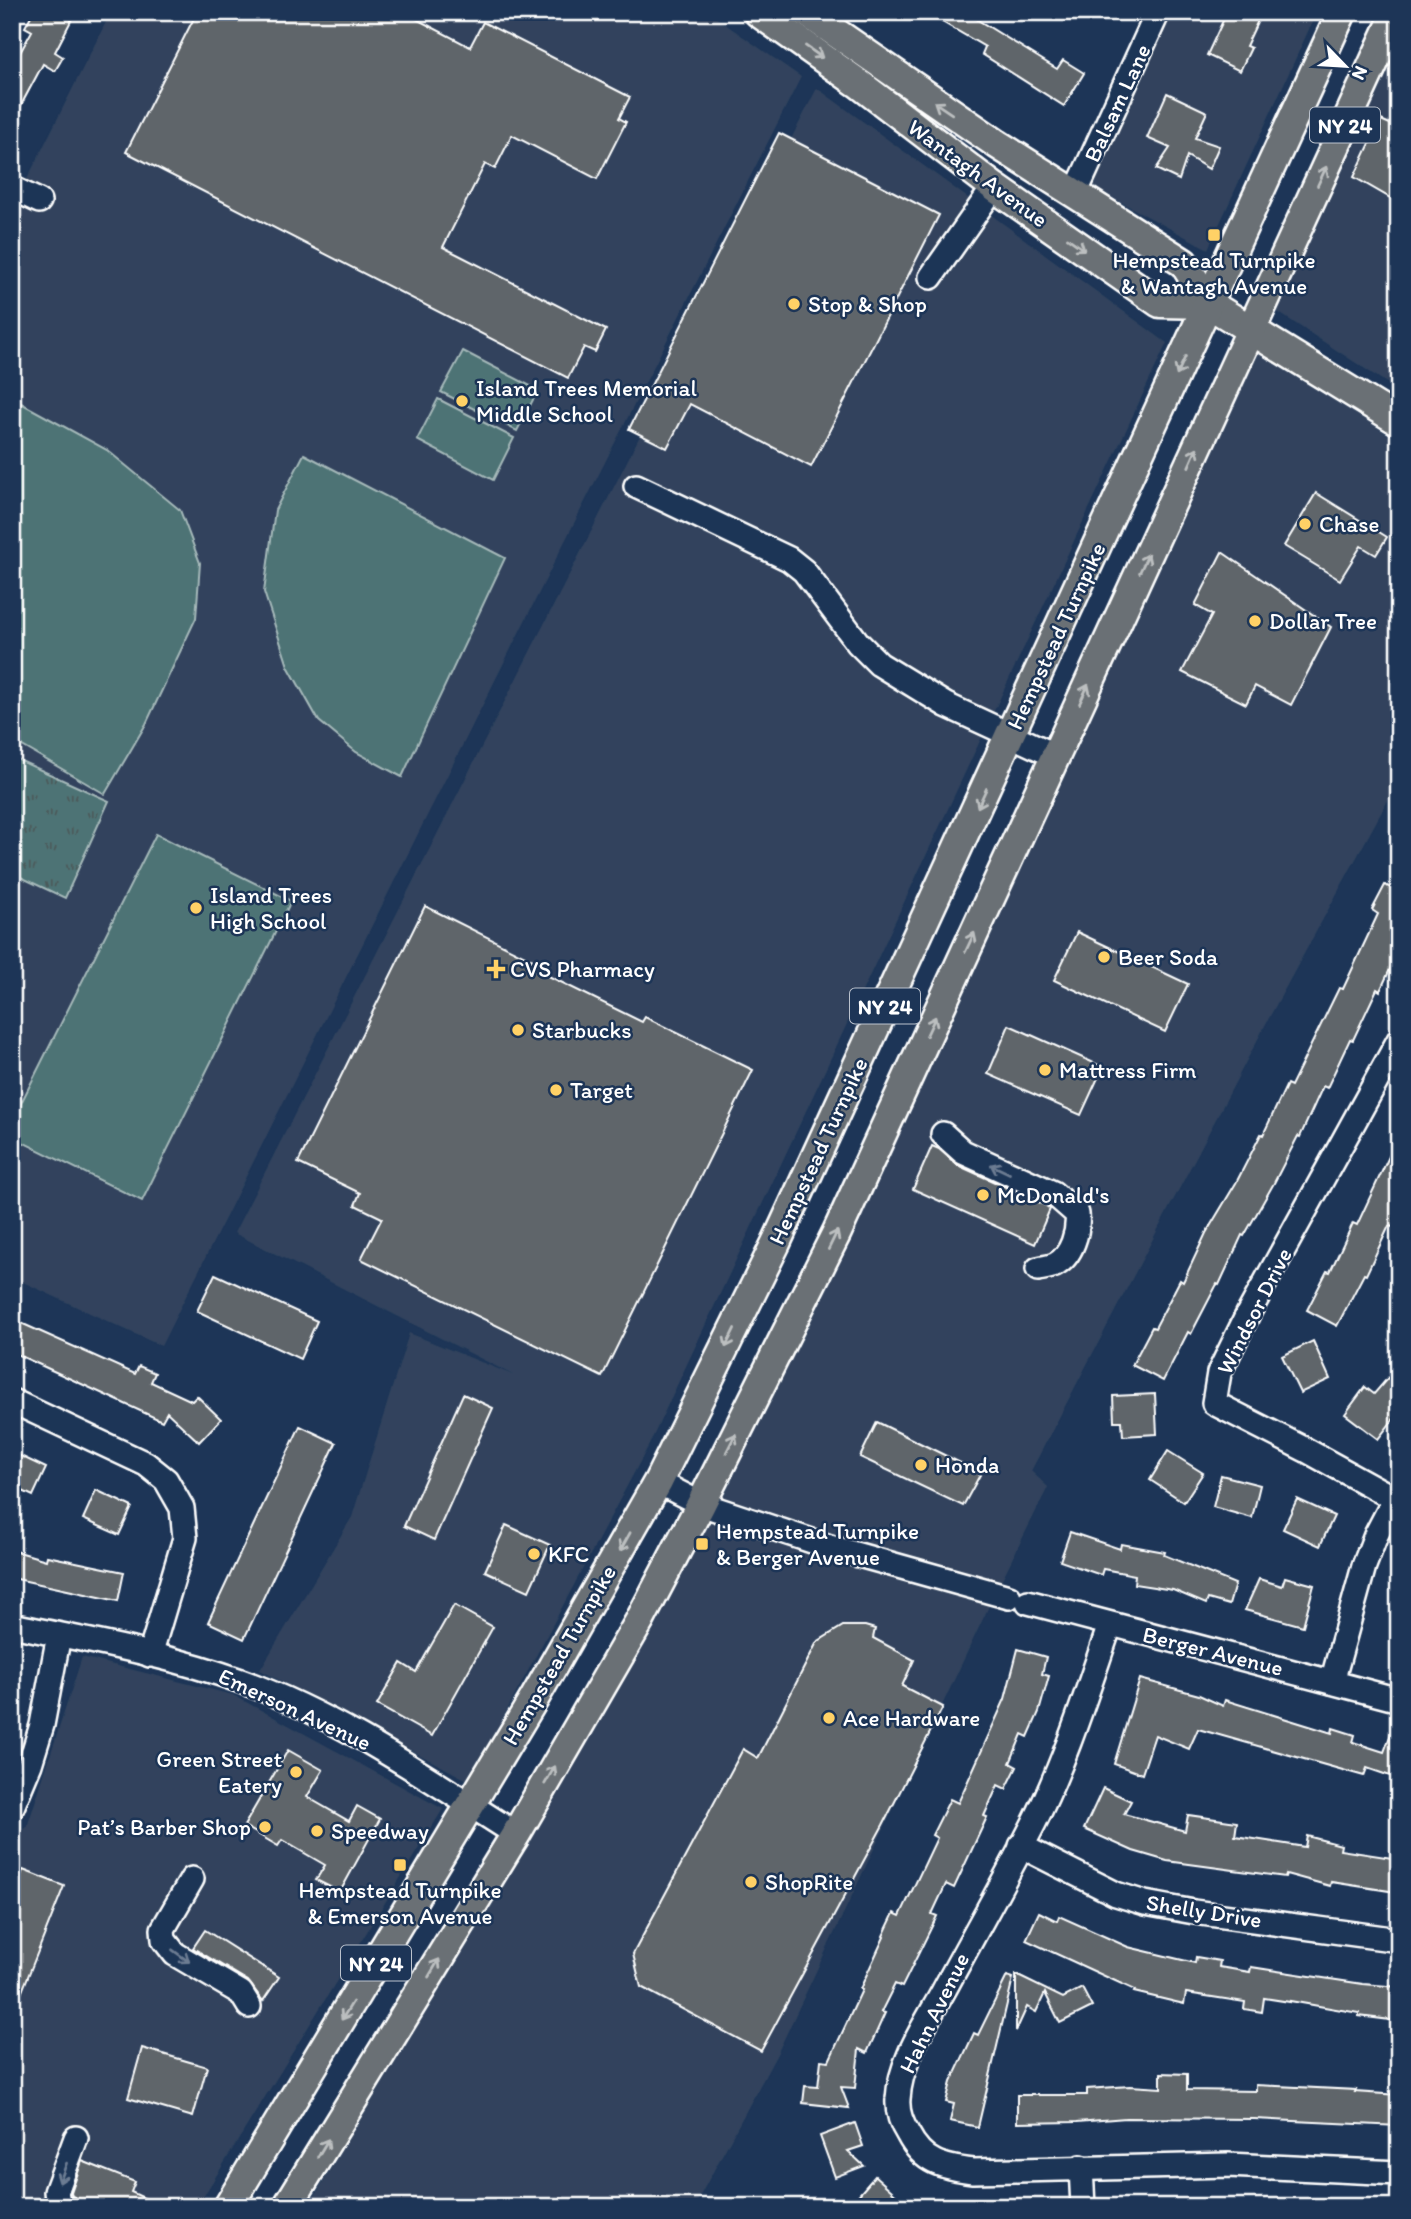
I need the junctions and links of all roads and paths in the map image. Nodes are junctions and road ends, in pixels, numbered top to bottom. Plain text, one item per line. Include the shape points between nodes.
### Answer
1 (758, 12) edge
2 (806, 12) edge
3 (1158, 12) edge
4 (1342, 12) edge
5 (1397, 12) edge
6 (994, 187) junction
7 (12, 188) edge
8 (1075, 194) junction
9 (39, 201) dead end
10 (931, 276) dead end
11 (1209, 304) junction
12 (1250, 330) junction
13 (1399, 421) edge
14 (636, 486) dead end
15 (1010, 736) junction
16 (1056, 756) junction
17 (1399, 1040) edge
18 (943, 1134) dead end
19 (1038, 1269) dead end
20 (12, 1401) edge
21 (659, 1482) junction
22 (1397, 1495) edge
23 (701, 1504) junction
24 (12, 1625) edge
25 (1110, 1625) junction
26 (60, 1635) junction
27 (150, 1655) junction
28 (1332, 1682) junction
29 (1399, 1700) edge
30 (471, 1805) junction
31 (12, 1807) edge
32 (516, 1834) junction
33 (1021, 1846) junction
34 (192, 1878) dead end
35 (1399, 1940) edge
36 (249, 2006) dead end
37 (76, 2138) dead end
38 (1082, 2167) junction
39 (1399, 2173) edge
40 (63, 2207) edge
41 (228, 2207) edge
42 (287, 2207) edge
43 (1083, 2207) edge

1 -> 6 main road, Wantagh Avenue
8 -> 2 main road, Wantagh Avenue
3 - 8 street, Balsam Lane
4 - 11 main road, Hempstead Turnpike / NY 24
12 -> 5 main road, NY 24
6 - 10 street
6 -> 11 main road, Wantagh Avenue via 1160,303
7 - 9 street
8 - 11 main road, Wantagh Avenue via 1184,263
11 - 12 main road, Wantagh Avenue
11 -> 15 main road, Hempstead Turnpike / NY 24
12 - 13 main road, Wantagh Avenue
16 -> 12 main road, NY 24
14 - 15 street via 789,559 804,571 879,664 946,705
15 - 16 street
15 -> 21 main road, Hempstead Turnpike / NY 24 via 776,1243
23 -> 16 main road, NY 24 via 843,1218
17 - 22 street, Windsor Drive via 1248,1314 1219,1373 1214,1404
19 -> 18 street via 1055,1265 1066,1254 1079,1226 1077,1214 1054,1194 963,1152
20 - 27 street via 146,1464 166,1480 182,1508 185,1538
21 - 23 street, Berger Avenue
21 -> 30 main road, Hempstead Turnpike / NY 24
22 - 28 street via 1364,1566
23 - 25 street, Berger Avenue via 830,1547
32 -> 23 main road, NY 24 via 639,1622
24 - 26 street, Emerson Avenue
25 - 28 street, Berger Avenue
25 - 33 street, Hahn Avenue via 1071,1738
26 - 27 street, Emerson Avenue
26 - 31 street via 41,1725
27 - 30 street, Emerson Avenue via 198,1666 295,1705 384,1750
28 - 29 street, Berger Avenue
30 - 32 street, Emerson Avenue
30 -> 41 main road, Hempstead Turnpike / NY 24
42 -> 32 main road, NY 24
33 - 35 street, Shelly Drive via 1116,1894 1145,1903
33 - 38 street, Hahn Avenue via 901,2074 900,2120 926,2158 948,2168
34 -> 36 street via 163,1929 164,1940 175,1954 241,1993
37 -> 40 street via 56,2192
38 - 39 street, Hahn Avenue via 1228,2165
38 - 43 street

